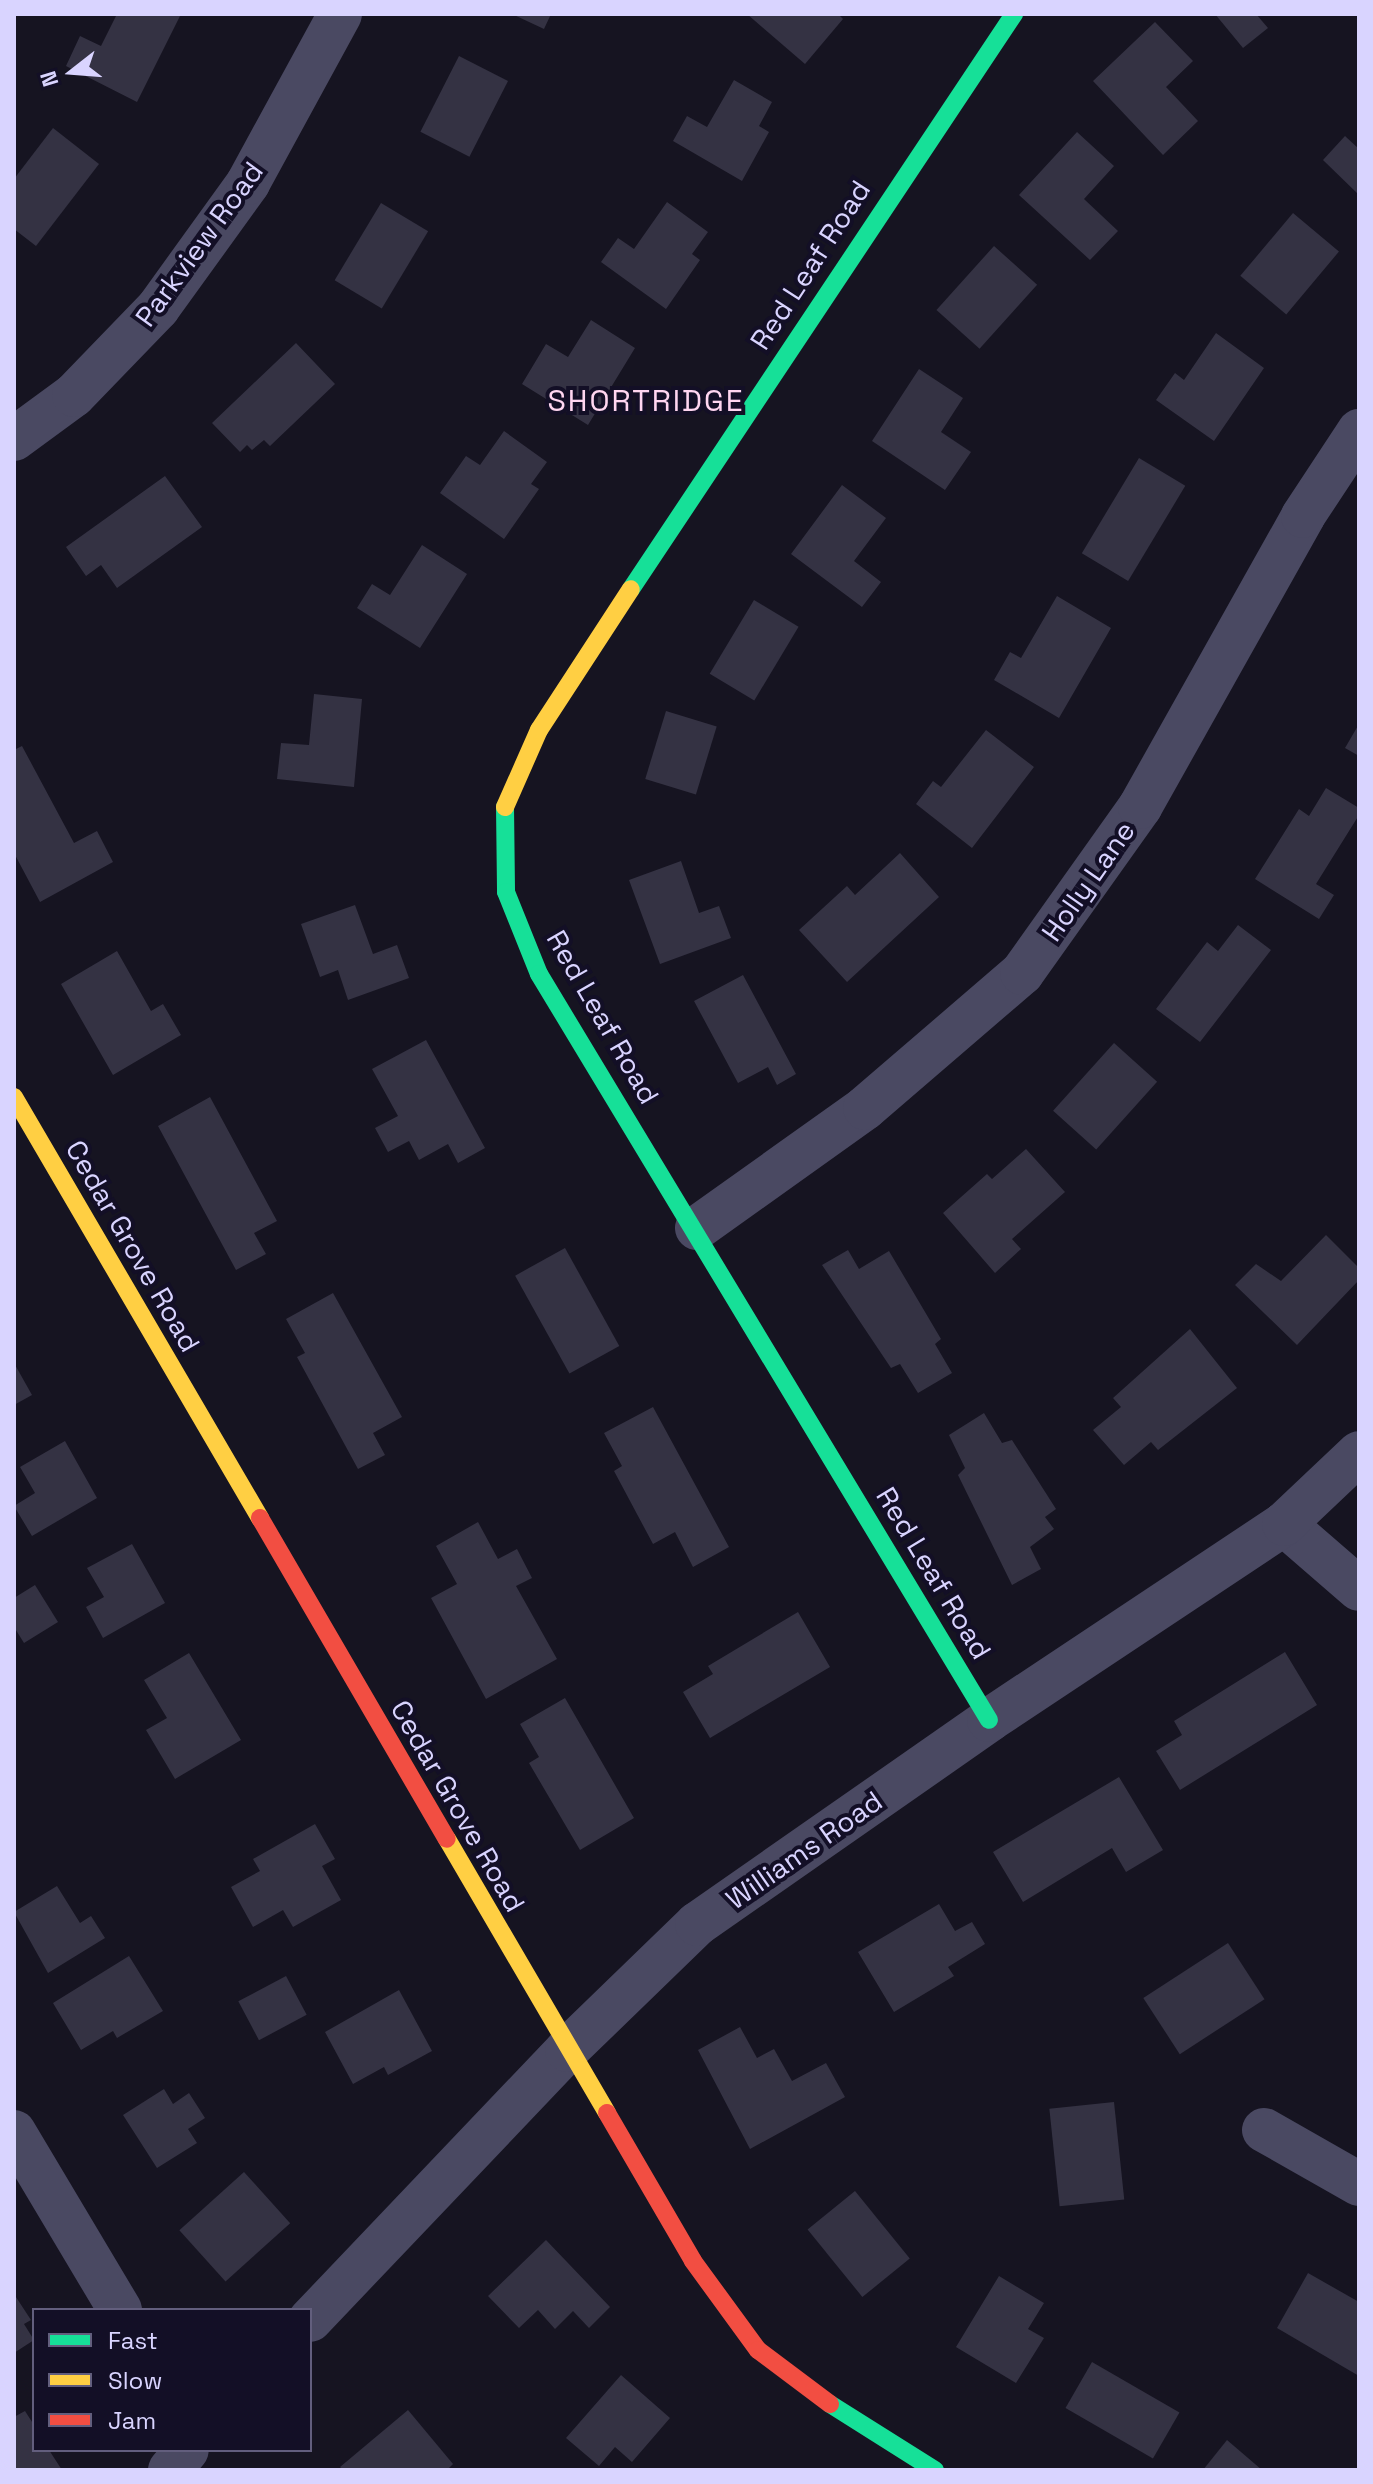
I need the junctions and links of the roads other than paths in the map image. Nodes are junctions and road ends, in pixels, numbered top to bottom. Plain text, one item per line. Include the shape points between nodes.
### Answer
1 (340, 14) edge
2 (1014, 14) edge
3 (1359, 431) edge
4 (14, 439) edge
5 (14, 1097) edge
6 (697, 1228) junction
7 (1359, 1453) edge
8 (1284, 1524) junction
9 (1359, 1589) edge
10 (989, 1720) junction
11 (567, 2050) junction
12 (1264, 2130) dead end
13 (14, 2132) edge
14 (1359, 2184) edge
15 (119, 2308) edge
16 (312, 2318) edge
17 (185, 2452) edge
18 (204, 2452) edge
19 (170, 2470) edge
20 (215, 2470) edge
21 (935, 2470) edge

1 - 4 street, Parkview Road via 248,183 158,308 74,395
2 - 6 street, Red Leaf Road via 539,730 503,810 506,892 539,974
3 - 6 street, Holly Lane via 1303,516 1140,807 1022,973 865,1108
5 - 11 street, Cedar Grove Road
6 - 10 street, Red Leaf Road
7 - 8 street, Williams Road
8 - 9 street
8 - 10 street, Williams Road
10 - 11 street, Williams Road via 697,1924
11 - 16 street, Williams Road
11 - 21 street, Cedar Grove Road via 693,2261 758,2350 858,2425
12 - 14 street
13 - 15 street
17 - 19 street
18 - 20 street

